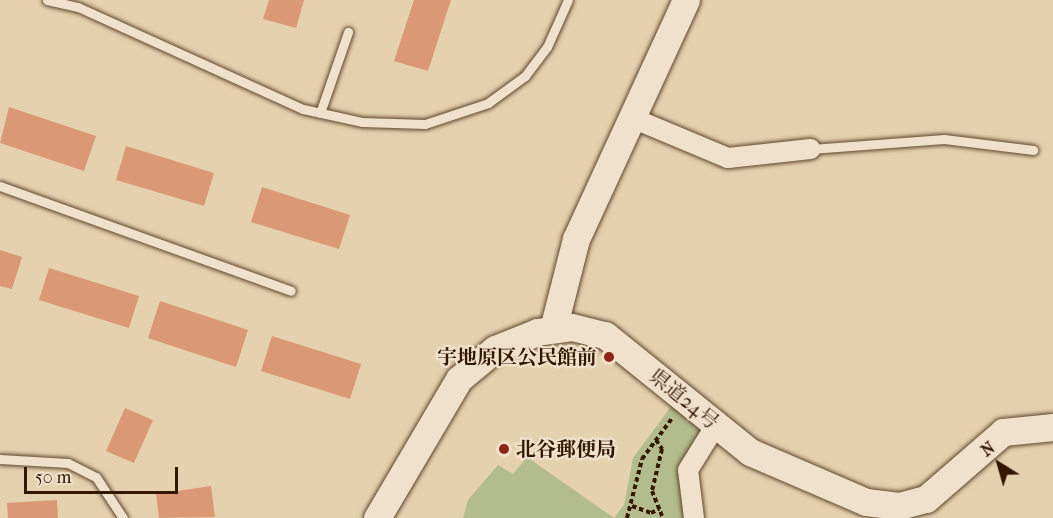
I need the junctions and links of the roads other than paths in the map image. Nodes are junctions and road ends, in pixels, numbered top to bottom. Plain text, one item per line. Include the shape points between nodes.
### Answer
1 (47, 0) edge
2 (568, 0) edge
3 (686, 0) edge
4 (80, 4) edge
5 (348, 32) dead end
6 (320, 113) junction
7 (630, 117) junction
8 (811, 149) joint
9 (1033, 150) dead end
10 (0, 186) edge
11 (291, 291) dead end
12 (553, 329) junction
13 (716, 425) junction
14 (1053, 427) edge
15 (0, 459) edge
16 (123, 518) edge
17 (377, 518) edge
18 (694, 518) edge

1 - 4 lane
2 - 6 lane via 547,47 525,76 459,117 425,124 383,123
3 - 7 main road
4 - 6 lane
5 - 6 lane
7 - 8 street via 728,158
7 - 12 main road via 576,239
8 - 9 lane via 944,139
10 - 11 lane
12 - 13 main road, 県道24号 via 572,327 604,334
12 - 17 main road, 県道24号 via 495,349 459,379
13 - 14 main road, 県道24号 via 750,452 866,502 899,506 926,500 951,482 1003,432
13 - 18 street via 688,470
15 - 16 lane via 68,463 96,477

